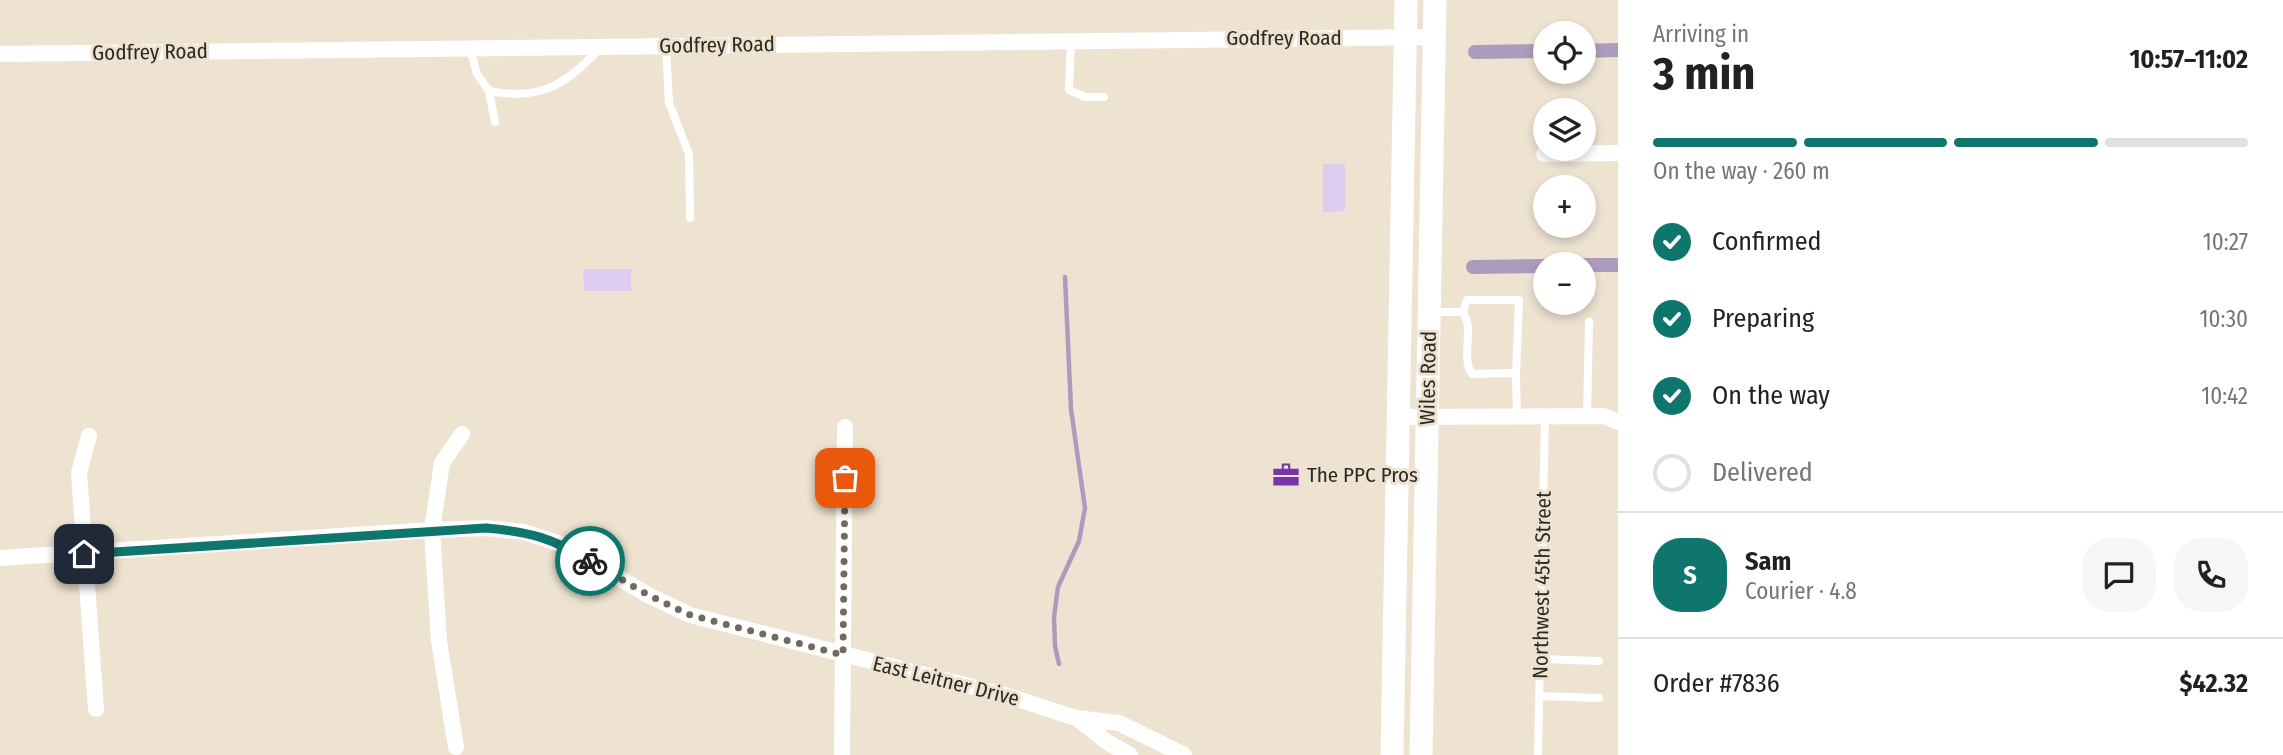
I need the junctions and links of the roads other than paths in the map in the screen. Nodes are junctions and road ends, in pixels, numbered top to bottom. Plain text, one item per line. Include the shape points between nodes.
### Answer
1 (1406, 0) edge
2 (1435, 0) edge
3 (1434, 37) junction
4 (1405, 38) junction
5 (1071, 41) junction
6 (666, 46) junction
7 (601, 47) junction
8 (470, 48) junction
9 (0, 54) edge
10 (489, 91) junction
11 (1104, 97) dead end
12 (495, 122) dead end
13 (1596, 153) edge
14 (1618, 153) edge
15 (690, 218) dead end
16 (1429, 312) junction
17 (1463, 312) junction
18 (1589, 321) dead end
19 (1517, 376) junction
20 (1397, 416) junction
21 (1517, 416) junction
22 (1545, 416) junction
23 (1587, 416) junction
24 (1427, 417) junction
25 (1618, 422) edge
26 (845, 427) dead end
27 (462, 434) dead end
28 (89, 436) dead end
29 (432, 530) junction
30 (84, 554) junction
31 (0, 558) edge
32 (843, 655) junction
33 (1540, 659) junction
34 (1599, 661) dead end
35 (1540, 696) junction
36 (1599, 698) dead end
37 (96, 709) dead end
38 (1076, 718) junction
39 (456, 747) dead end
40 (842, 755) edge
41 (1130, 755) edge
42 (1184, 755) edge
43 (1392, 755) edge
44 (1421, 755) edge
45 (1538, 755) edge

1 - 4 main road, Wiles Road
2 - 3 main road, Wiles Road
3 - 4 street, Godfrey Road
3 - 16 main road, Wiles Road
4 - 5 street, Godfrey Road
4 - 20 main road, Wiles Road
5 - 6 street, Godfrey Road
5 - 11 lane via 1069,90 1085,97
6 - 7 street, Godfrey Road
6 - 15 lane via 669,103 689,154
7 - 8 street, Godfrey Road
7 - 10 lane via 552,89 514,96
8 - 9 street, Godfrey Road
8 - 10 lane via 477,74
10 - 12 lane
13 - 14 street
16 - 17 lane
16 - 24 main road, Wiles Road
17 - 19 lane via 1469,321 1467,366 1472,374
17 - 19 lane via 1467,300 1519,300
18 - 23 lane
19 - 21 lane
20 - 24 street
20 - 43 main road, Wiles Road
21 - 22 street
21 - 24 street
22 - 23 street
22 - 33 lane, Northwest 45th Street
23 - 25 street
24 - 44 main road, Wiles Road
26 - 32 street
27 - 29 street via 442,463
28 - 30 street via 79,473
29 - 30 street, East Leitner Drive
29 - 32 street, East Leitner Drive via 524,532 561,544 690,615
29 - 39 street via 439,641
30 - 31 street, East Leitner Drive
30 - 37 street
32 - 38 street, East Leitner Drive
32 - 40 street
33 - 34 lane
33 - 35 lane, Northwest 45th Street
35 - 36 lane
35 - 45 lane, Northwest 45th Street
38 - 41 street, East Leitner Drive
38 - 42 street, East Leitner Drive via 1119,723

